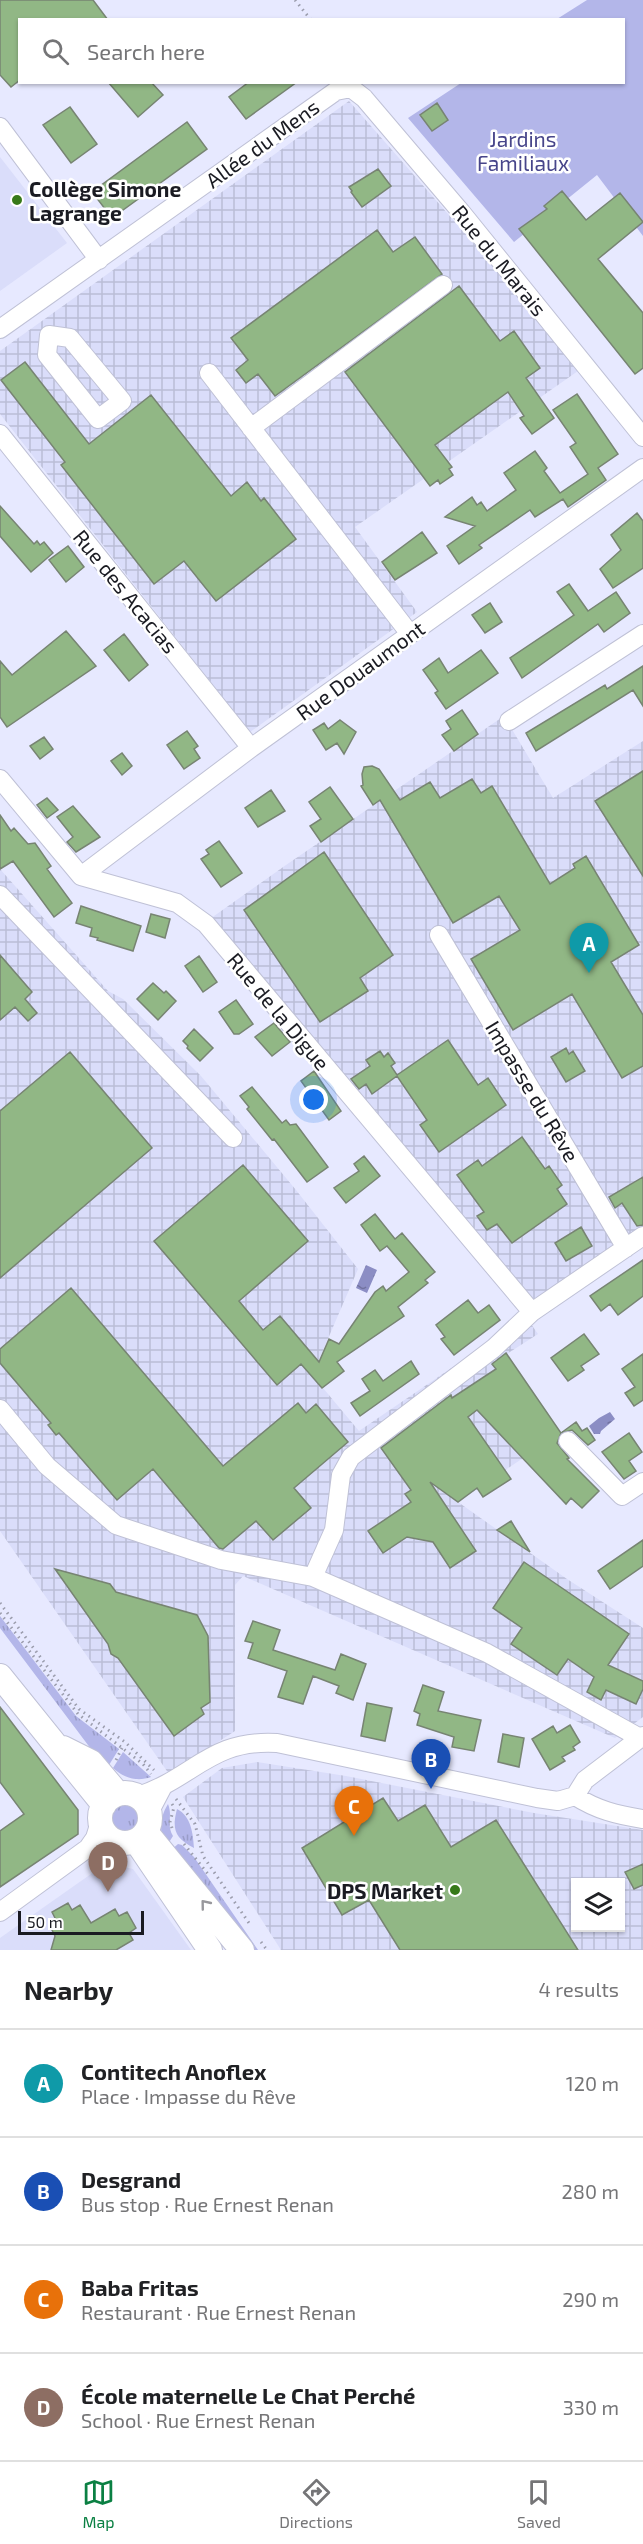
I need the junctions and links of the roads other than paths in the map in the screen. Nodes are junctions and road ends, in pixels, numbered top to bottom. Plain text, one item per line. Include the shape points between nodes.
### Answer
1 (351, 88) joint
2 (0, 127) edge
3 (99, 260) junction
4 (442, 285) dead end
5 (30, 308) junction
6 (0, 329) edge
7 (50, 335) junction
8 (209, 373) dead end
9 (251, 428) junction
10 (0, 434) edge
11 (643, 437) edge
12 (643, 468) edge
13 (410, 634) junction
14 (643, 634) edge
15 (509, 721) dead end
16 (251, 747) junction
17 (0, 778) edge
18 (81, 876) junction
19 (0, 895) edge
20 (439, 935) dead end
21 (233, 1138) dead end
22 (643, 1236) edge
23 (626, 1248) junction
24 (532, 1312) junction
25 (0, 1409) edge
26 (568, 1441) dead end
27 (643, 1482) edge
28 (313, 1577) junction
29 (0, 1676) edge
30 (642, 1737) edge
31 (575, 1796) junction
32 (126, 1818) junction
33 (643, 1819) edge
34 (0, 1912) edge
35 (252, 1941) edge
36 (210, 1950) edge

1 - 3 street, Allée du Mens via 336,91
1 - 11 street, Rue du Marais via 364,98 453,203
2 - 3 street
3 - 5 street, Allée du Mens
4 - 9 street
5 - 6 street, Allée du Mens
5 - 7 street
7 - 7 street via 70,338 122,401 98,419 47,355
8 - 9 street
9 - 13 street
10 - 16 street, Rue des Acacias
12 - 13 street, Rue Douaumont
13 - 16 street, Rue Douaumont
14 - 15 street
16 - 18 street, Rue Douaumont
17 - 18 street
18 - 24 street, Rue de la Digue via 177,903 206,924
19 - 21 street
20 - 23 street, Impasse du Rêve
22 - 23 street
23 - 24 street
24 - 28 street via 494,1348 351,1457 341,1475 334,1530
25 - 28 street via 47,1466 116,1525 221,1560
26 - 27 street via 622,1496
28 - 30 street via 487,1653
29 - 32 main road via 54,1743 92,1762
30 - 31 street via 585,1780
31 - 32 street via 558,1801 537,1798 277,1743 254,1742 215,1753
31 - 33 street via 593,1808
32 - 34 street
35 -> 32 main road
32 - 36 main road

